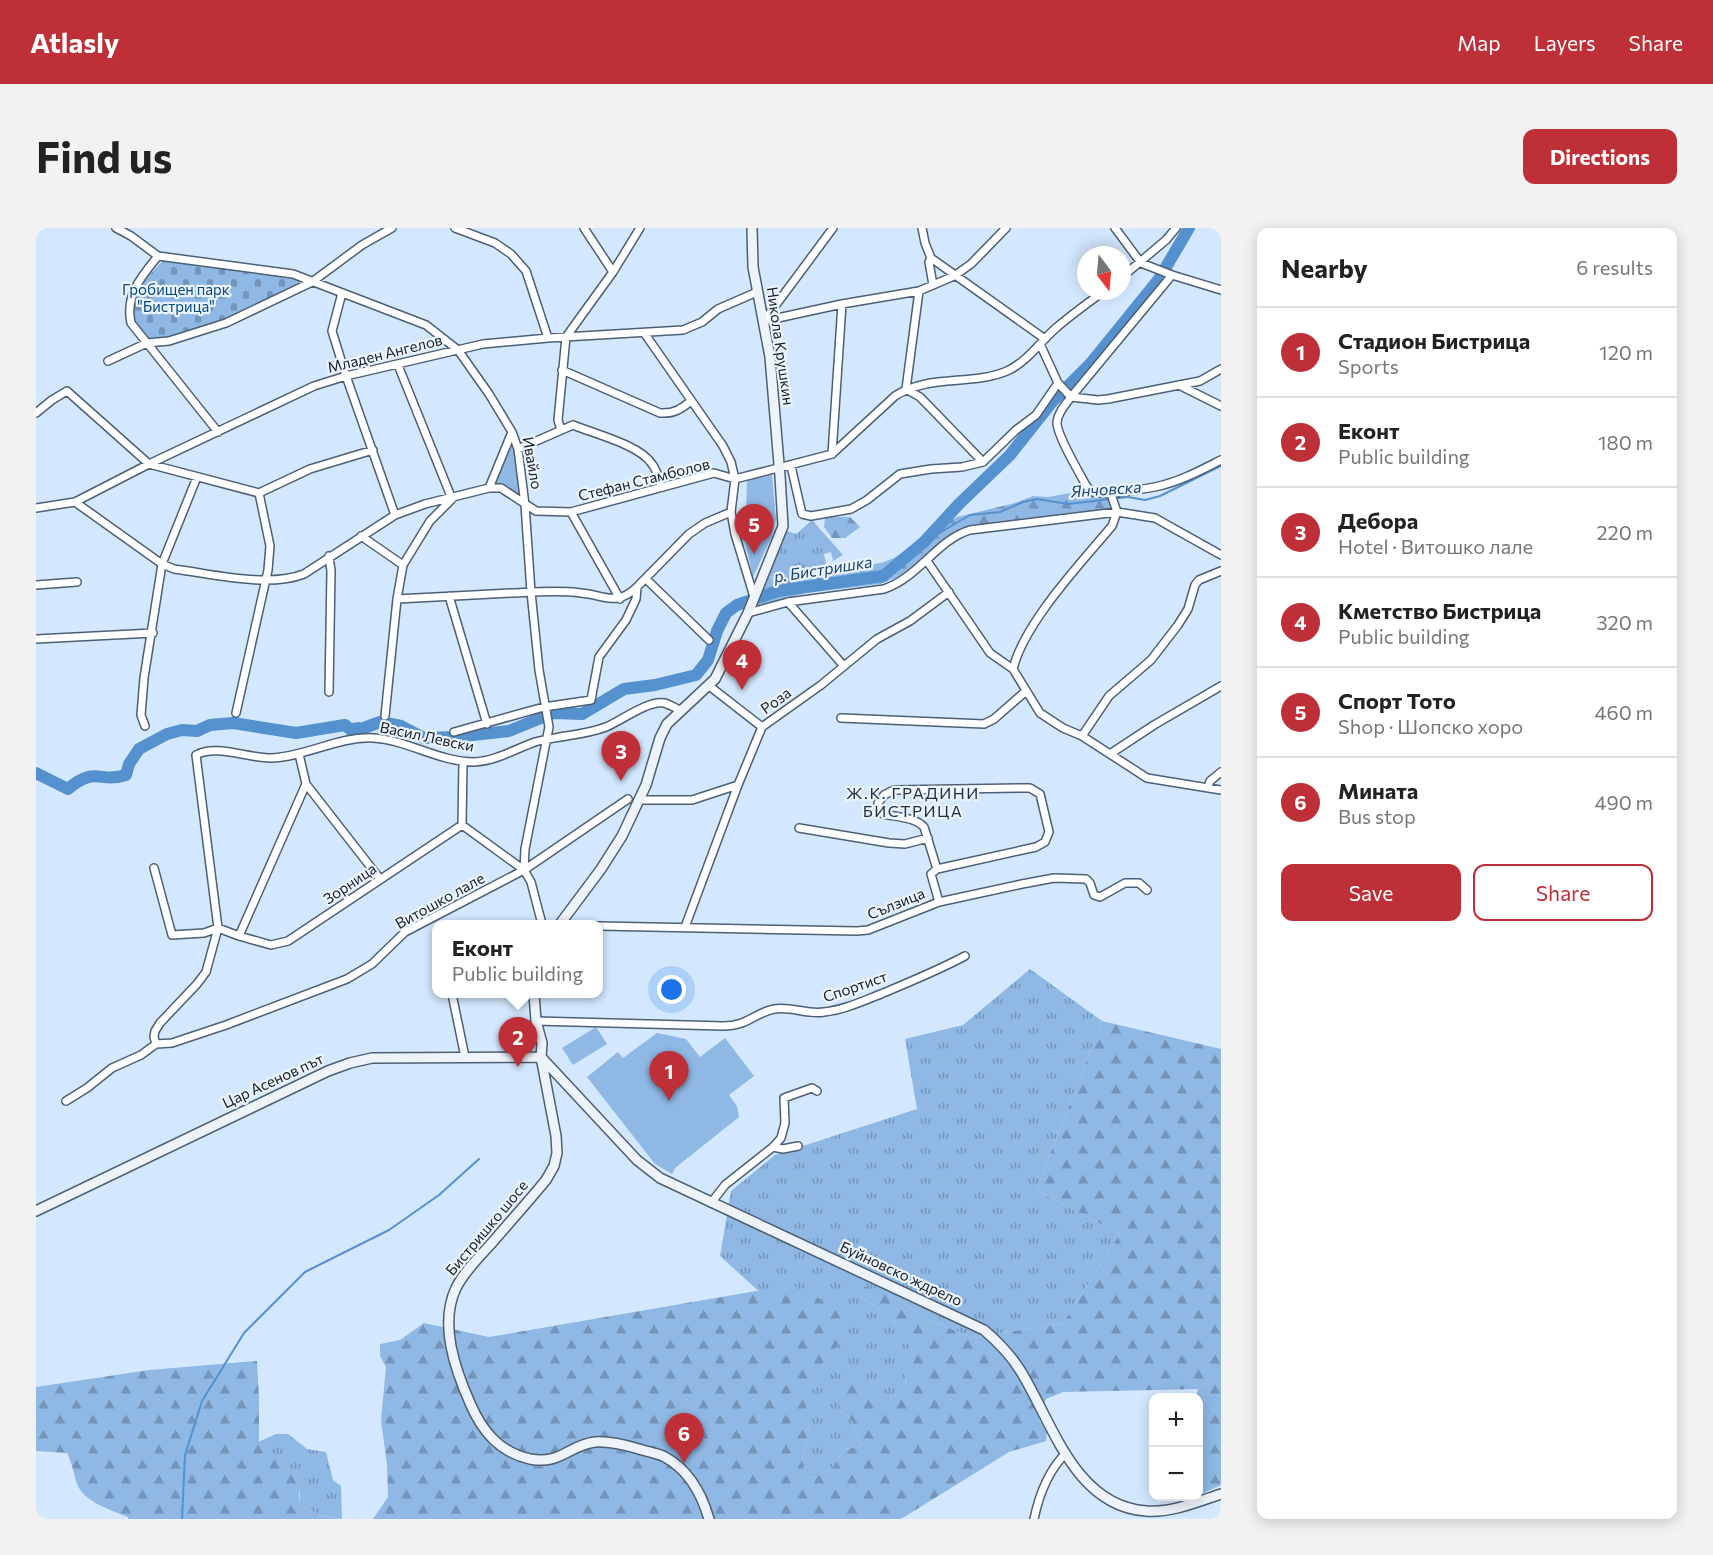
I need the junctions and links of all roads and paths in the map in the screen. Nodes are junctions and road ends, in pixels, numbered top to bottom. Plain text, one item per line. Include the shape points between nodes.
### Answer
1 (116, 228) edge
2 (392, 228) edge
3 (454, 228) edge
4 (584, 228) edge
5 (640, 228) edge
6 (752, 228) edge
7 (833, 228) edge
8 (922, 228) edge
9 (1006, 228) edge
10 (1115, 228) edge
11 (1176, 228) edge
12 (158, 256) junction
13 (931, 258) junction
14 (1141, 262) junction
15 (1131, 270) edge
16 (613, 272) junction
17 (1170, 274) junction
18 (954, 276) junction
19 (312, 282) junction
20 (933, 285) junction
21 (1221, 290) edge
22 (919, 291) junction
23 (757, 292) junction
24 (342, 293) junction
25 (1092, 300) edge
26 (842, 304) junction
27 (764, 321) junction
28 (645, 333) junction
29 (566, 337) junction
30 (548, 338) junction
31 (1043, 342) junction
32 (147, 343) junction
33 (458, 350) junction
34 (108, 362) dead end
35 (398, 365) junction
36 (1221, 369) edge
37 (562, 370) junction
38 (346, 376) junction
39 (1179, 385) junction
40 (1060, 386) junction
41 (906, 389) junction
42 (1071, 397) junction
43 (691, 401) junction
44 (1221, 406) edge
45 (36, 413) edge
46 (561, 430) junction
47 (218, 432) junction
48 (512, 432) junction
49 (518, 449) junction
50 (373, 450) junction
51 (832, 454) junction
52 (1221, 460) edge
53 (983, 462) junction
54 (148, 464) junction
55 (791, 465) junction
56 (780, 468) junction
57 (197, 477) junction
58 (735, 479) junction
59 (662, 486) junction
60 (489, 488) junction
61 (259, 493) junction
62 (1112, 495) junction
63 (452, 499) junction
64 (75, 502) junction
65 (525, 505) junction
66 (36, 508) edge
67 (1117, 510) junction
68 (571, 512) junction
69 (731, 512) junction
70 (395, 515) junction
71 (361, 536) junction
72 (1221, 555) edge
73 (329, 556) junction
74 (927, 561) junction
75 (162, 564) junction
76 (403, 565) junction
77 (1221, 571) edge
78 (646, 579) junction
79 (265, 581) junction
80 (77, 582) dead end
81 (36, 585) edge
82 (637, 587) junction
83 (531, 592) junction
84 (949, 592) junction
85 (449, 596) junction
86 (754, 597) junction
87 (397, 599) junction
88 (620, 599) junction
89 (788, 602) junction
90 (749, 611) junction
91 (153, 633) junction
92 (36, 639) edge
93 (710, 640) dead end
94 (843, 665) junction
95 (1013, 669) junction
96 (708, 686) junction
97 (1221, 686) edge
98 (1026, 691) junction
99 (329, 692) dead end
100 (544, 707) junction
101 (680, 711) junction
102 (236, 712) dead end
103 (385, 716) dead end
104 (841, 718) dead end
105 (487, 724) junction
106 (145, 726) dead end
107 (762, 728) junction
108 (454, 732) dead end
109 (1082, 736) junction
110 (546, 739) junction
111 (299, 754) junction
112 (1110, 754) junction
113 (463, 762) junction
114 (1221, 772) edge
115 (306, 784) junction
116 (738, 785) junction
117 (1208, 787) junction
118 (1221, 790) edge
119 (628, 799) dead end
120 (640, 800) junction
121 (462, 825) junction
122 (798, 828) dead end
123 (928, 838) junction
124 (154, 868) dead end
125 (937, 869) junction
126 (524, 870) junction
127 (380, 879) junction
128 (1147, 891) dead end
129 (939, 902) junction
130 (541, 920) edge
131 (563, 920) edge
132 (603, 926) edge
133 (685, 927) junction
134 (218, 928) junction
135 (239, 936) junction
136 (964, 956) dead end
137 (453, 998) edge
138 (534, 998) edge
139 (536, 1021) junction
140 (156, 1044) junction
141 (465, 1057) junction
142 (541, 1058) junction
143 (817, 1090) dead end
144 (66, 1101) dead end
145 (798, 1146) dead end
146 (773, 1147) junction
147 (711, 1203) junction
148 (36, 1211) edge
149 (1066, 1454) junction
150 (1221, 1494) edge
151 (709, 1519) edge
152 (1034, 1519) edge

1 - 12 street, Ивайло
2 - 19 street
3 - 30 street via 495,243 526,271
4 - 16 street
5 - 16 street
6 - 23 street, Никола Крушкин
7 - 27 street
8 - 13 street
9 - 18 street
10 - 14 street
11 - 14 street
12 - 19 street, Ивайло via 293,274
12 - 32 street via 140,278 128,309 131,323
13 - 18 street
13 - 20 street
14 - 15 street
14 - 17 street
16 - 29 street
17 - 21 street
17 - 42 street
18 - 20 street
18 - 31 street
19 - 24 street, Ивайло
19 - 32 street via 226,323 169,341
20 - 22 street
22 - 26 street
22 - 41 street
23 - 27 street, Никола Крушкин
23 - 28 street, Младен Ангелов via 683,330
24 - 33 street, Ивайло via 426,325
24 - 38 street via 332,331
25 - 31 street, Стефан Стамболов
26 - 27 street
26 - 51 street
27 - 56 street, Никола Крушкин
28 - 29 street, Младен Ангелов
28 - 43 street
29 - 30 street, Младен Ангелов
29 - 37 street
30 - 33 street, Младен Ангелов
31 - 40 street
31 - 41 street, Стефан Стамболов via 1010,370
32 - 34 street
32 - 47 street
33 - 35 street, Младен Ангелов
33 - 48 street, Ивайло
35 - 38 street, Младен Ангелов
35 - 63 street
36 - 39 street via 1200,381
37 - 43 street via 660,413 670,414
37 - 46 street via 558,420
38 - 47 street, Младен Ангелов via 314,386
38 - 50 street
39 - 42 street via 1098,400
39 - 44 street
40 - 42 street
40 - 53 street via 1036,414
41 - 51 street, Стефан Стамболов
41 - 53 street via 920,397
42 - 62 street via 1060,412 1060,433 1087,487
43 - 58 street via 723,446
45 - 54 street via 67,391
46 - 49 street
46 - 59 street via 573,425 636,450 653,465
47 - 54 street, Младен Ангелов
48 - 49 street, Ивайло
48 - 60 street
49 - 65 street, Ивайло
50 - 61 street via 310,469
50 - 70 street
51 - 55 street, Стефан Стамболов
52 - 62 street via 1183,479
53 - 55 street via 900,474 851,509 811,516 802,514
54 - 57 street
54 - 64 street, Младен Ангелов
55 - 56 street, Стефан Стамболов
56 - 58 street, Стефан Стамболов
56 - 86 street, Никола Крушкин via 783,526
57 - 61 street
57 - 75 street
58 - 59 street, Стефан Стамболов via 714,473
58 - 69 street
59 - 68 street, Стефан Стамболов
60 - 63 street
60 - 65 street, Стефан Стамболов via 501,488
61 - 79 street via 270,546
62 - 67 street
63 - 70 street
63 - 76 street via 430,521
64 - 66 street, Младен Ангелов
64 - 75 street
65 - 68 street, Стефан Стамболов via 536,511
65 - 83 street, Ивайло
67 - 72 street via 1155,518
67 - 74 street via 970,530 959,533
67 - 95 street via 1112,526 1048,603
68 - 88 street
69 - 78 street via 689,534
69 - 86 street
70 - 71 street
71 - 73 street
71 - 76 street
73 - 79 street via 289,580
73 - 99 street
74 - 84 street
74 - 89 street via 901,582 884,589
75 - 79 street
75 - 91 street
76 - 87 street
77 - 109 street via 1199,580 1178,626 1145,665 1109,696
78 - 82 street
78 - 93 street
79 - 102 street
80 - 81 street
82 - 88 street
82 - 100 street, Васил Левски via 626,620 599,657 591,700
83 - 85 street
83 - 88 street via 582,593
83 - 100 street, Ивайло
84 - 94 street, Роза
84 - 95 street via 990,653
85 - 87 street
85 - 105 street
86 - 90 street, Никола Крушкин
87 - 103 street
89 - 90 street
89 - 94 street
90 - 96 street
91 - 92 street
91 - 106 street via 144,678 141,715
94 - 107 street, Роза
95 - 98 street
96 - 101 street
96 - 107 street
97 - 112 street
98 - 104 street via 984,724
98 - 109 street via 1040,713
100 - 105 street, Васил Левски
100 - 110 street, Ивайло via 549,727
101 - 110 street, Васил Левски via 662,703 649,705 589,733
101 - 120 street via 660,738
105 - 108 street, Васил Левски
107 - 116 street, Роза
109 - 112 street
110 - 113 street, Васил Левски via 501,756
110 - 126 street, Ивайло
111 - 113 street, Васил Левски via 372,738
111 - 115 street
111 - 134 street, Васил Левски via 254,758 218,750 196,755
112 - 117 street via 1147,778
113 - 121 street
114 - 117 street
115 - 127 street
115 - 135 street
116 - 120 street via 692,800
116 - 133 street, Роза
117 - 118 street
119 - 126 street, Витошко лале
120 - 131 street via 601,869
121 - 126 street
121 - 127 street, Зорница
122 - 123 street via 889,843 905,844
123 - 125 street
123 - 125 street via 920,823 883,814 878,803 884,795 894,790 1030,788 1040,795 1045,810 1049,832 1045,842 1036,847
124 - 134 street via 172,935
125 - 129 street via 931,874
126 - 130 street, Ивайло
126 - 140 street, Витошко лале via 405,933 372,964 347,979 226,1025
127 - 135 street, Зорница via 288,941 271,945
128 - 129 street, Сълзица via 1140,883 1125,884 1096,896 1086,879 1054,878
129 - 133 street, Сълзица via 868,930
132 - 133 street, Сълзица
134 - 135 street, Зорница
134 - 140 street via 206,972 160,1023 155,1031
136 - 139 street, Спортист via 937,971 823,1013 775,1009 735,1026
137 - 141 street
138 - 139 street
139 - 142 street via 542,1042
140 - 144 street, Витошко лале via 112,1068
141 - 142 street, Цар Асенов път
141 - 148 street, Цар Асенов път via 372,1058 350,1063
142 - 147 street, Буйновско ждрело via 637,1160 660,1178
142 - 151 street, Бистришко шосе via 556,1136 554,1166 456,1289 449,1330 461,1382 488,1436 505,1450 547,1461 594,1442 665,1457 697,1488
143 - 146 street via 812,1088 784,1098 782,1138
145 - 146 street
146 - 147 street via 725,1185
147 - 149 street, Буйновско ждрело via 984,1330 1004,1347 1020,1370
149 - 150 street, Буйновско ждрело via 1082,1478 1124,1506 1166,1510
149 - 152 street via 1055,1464 1038,1499

